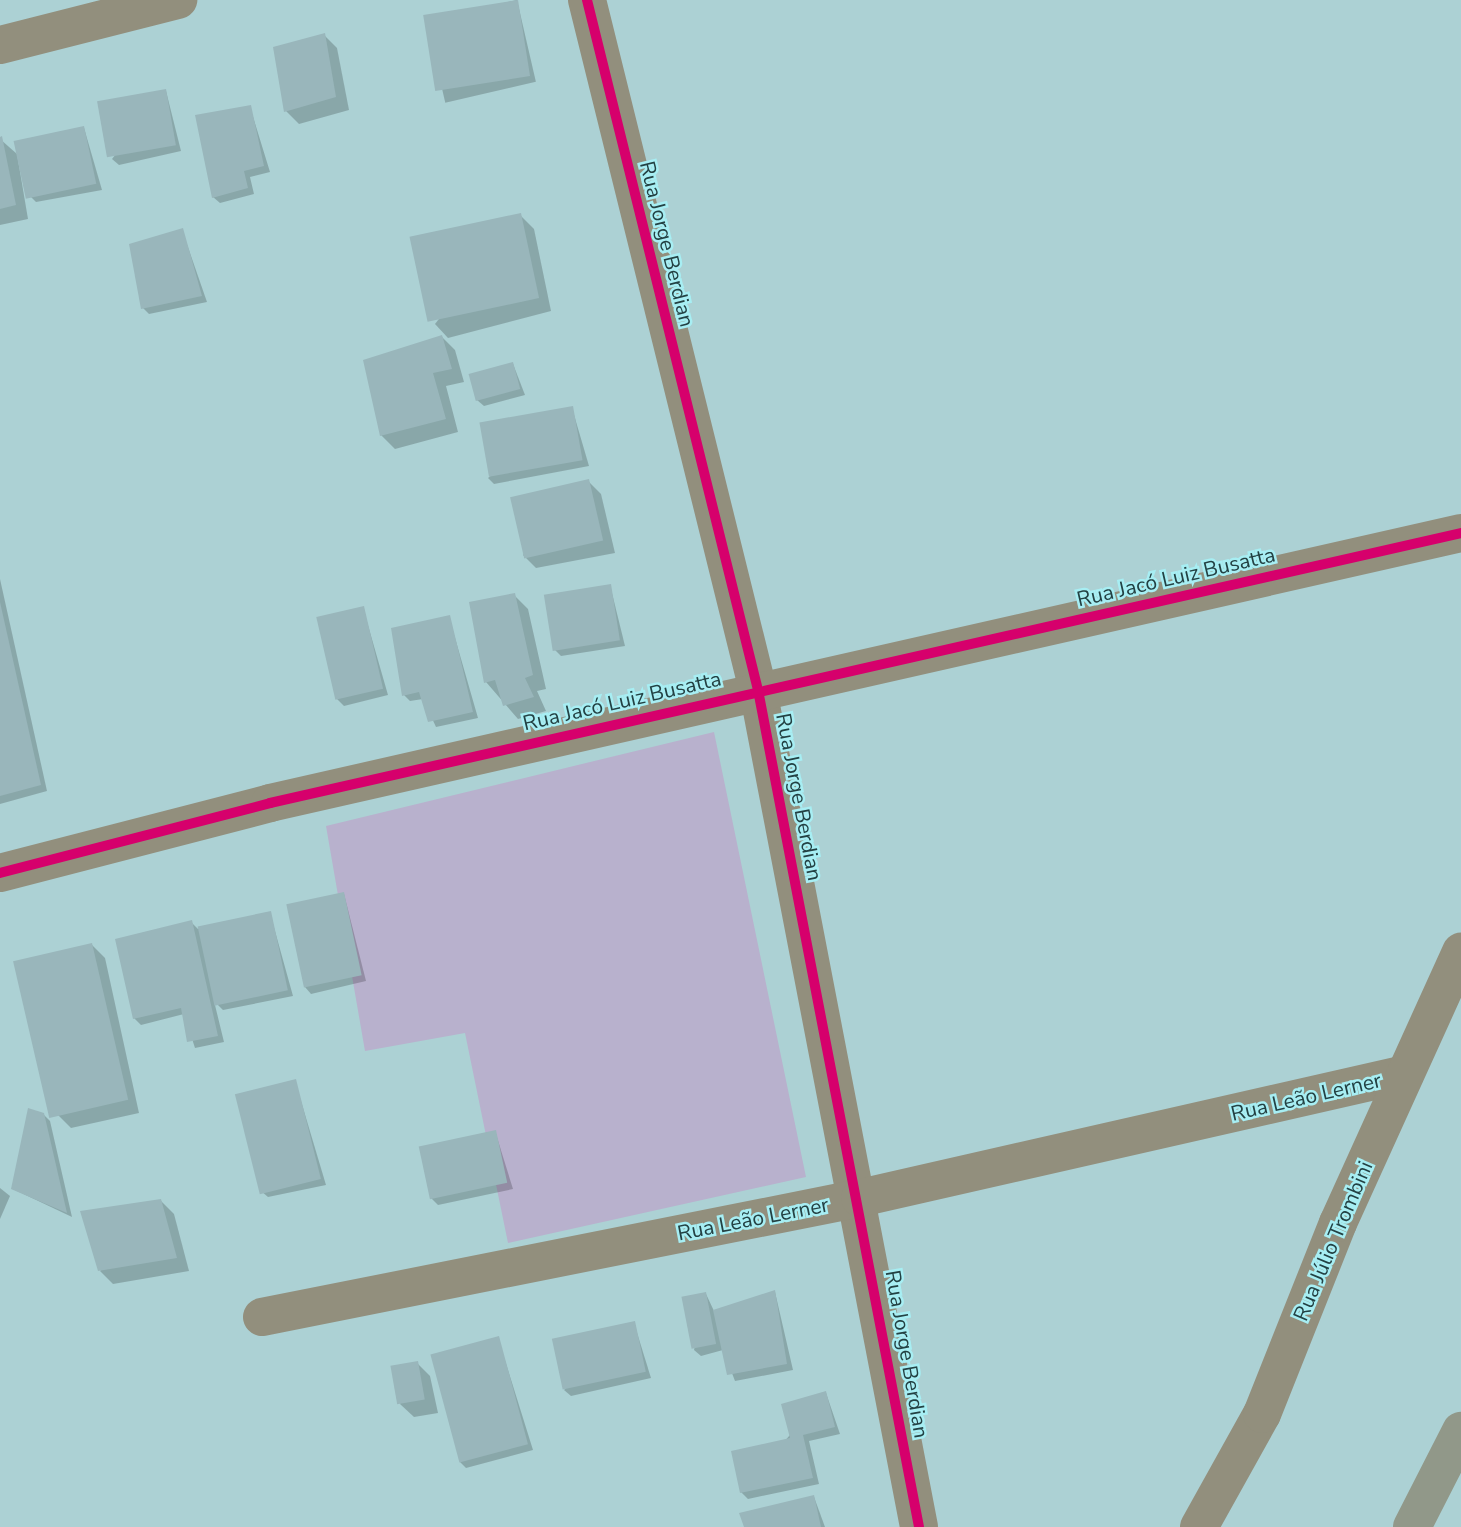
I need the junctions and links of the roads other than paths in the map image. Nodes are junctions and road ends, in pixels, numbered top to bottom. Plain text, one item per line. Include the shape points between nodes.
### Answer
1 (178, 0) edge
2 (587, 0) edge
3 (0, 45) edge
4 (1461, 533) edge
5 (758, 690) junction
6 (0, 873) edge
7 (1461, 952) edge
8 (1405, 1074) junction
9 (860, 1198) junction
10 (262, 1317) dead end
11 (1461, 1430) edge
12 (919, 1527) edge
13 (1199, 1527) edge
14 (1412, 1527) edge

1 - 3 street
2 - 5 street, Rua Jorge Berdian
4 - 5 street, Rua Jacó Luiz Busatta
5 - 6 street, Rua Jacó Luiz Busatta via 270,803
5 - 9 street, Rua Jorge Berdian
7 - 8 street, Rua Júlio Trombini
8 - 9 street, Rua Leão Lerner
8 - 13 street, Rua Júlio Trombini via 1262,1414
9 - 10 street, Rua Leão Lerner
9 - 12 street, Rua Jorge Berdian
11 - 14 main road

